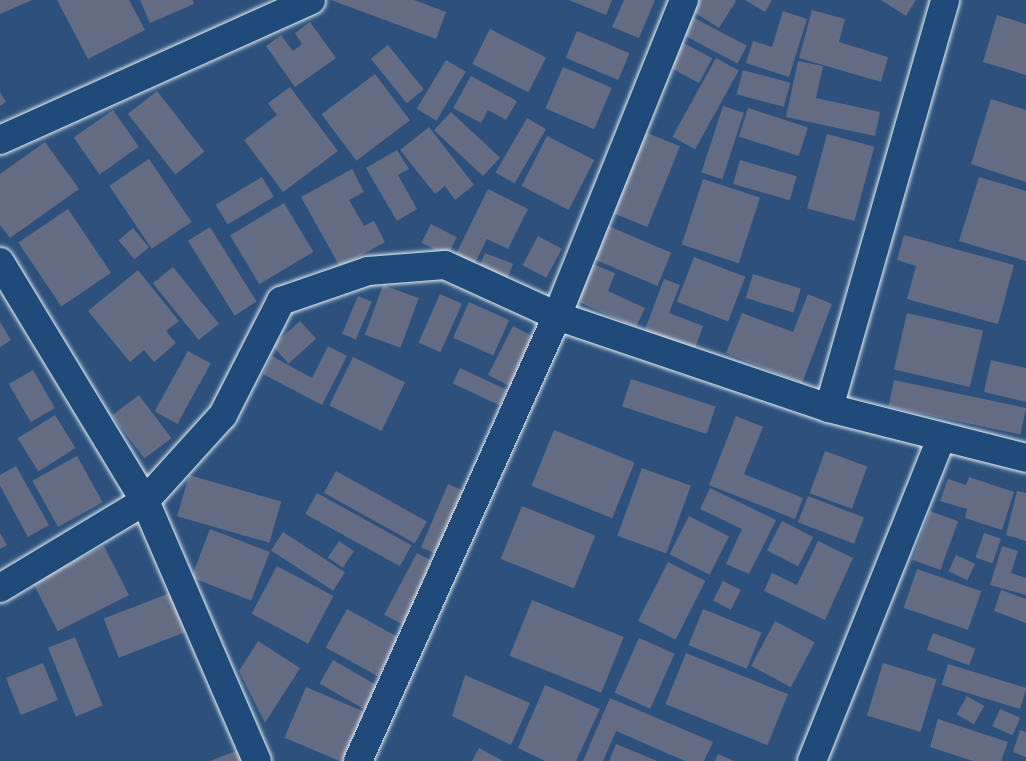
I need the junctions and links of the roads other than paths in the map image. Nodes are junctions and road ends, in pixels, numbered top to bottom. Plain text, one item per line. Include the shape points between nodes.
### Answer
1 (311, 0) edge
2 (684, 0) edge
3 (945, 0) edge
4 (0, 140) edge
5 (0, 261) edge
6 (557, 316) junction
7 (829, 408) junction
8 (941, 438) junction
9 (1026, 458) edge
10 (145, 501) junction
11 (0, 588) edge
12 (256, 761) edge
13 (358, 761) edge
14 (812, 761) edge

1 - 4 street
2 - 6 street
3 - 7 street
5 - 10 street
6 - 7 street
6 - 10 street via 445,265 368,271 281,301 223,415
6 - 13 street
7 - 8 street
8 - 9 street
8 - 14 street
10 - 11 street
10 - 12 street

